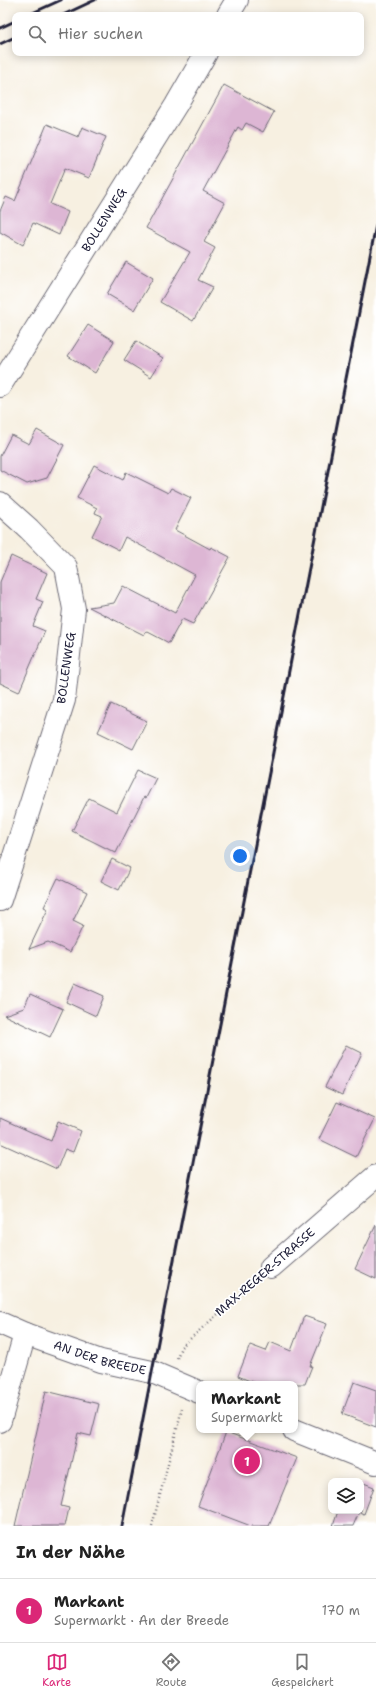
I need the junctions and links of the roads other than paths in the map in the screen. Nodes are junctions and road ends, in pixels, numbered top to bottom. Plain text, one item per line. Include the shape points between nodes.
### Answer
1 (236, 0) edge
2 (230, 12) edge
3 (204, 56) edge
4 (0, 386) edge
5 (0, 503) edge
6 (0, 900) edge
7 (376, 1176) edge
8 (271, 1267) road end
9 (0, 1323) edge
10 (25, 1334) junction
11 (185, 1386) edge
12 (0, 1421) edge
13 (298, 1432) edge
14 (376, 1463) edge

1 - 2 street
3 - 4 street, BOLLENWEG
5 - 6 street, BOLLENWEG via 66,567 74,609 64,700
7 - 8 street, MAX-REGER-STRASSE
9 - 10 street, AN DER BREEDE
10 - 11 street, AN DER BREEDE via 101,1361 152,1372
10 - 12 street
13 - 14 street

